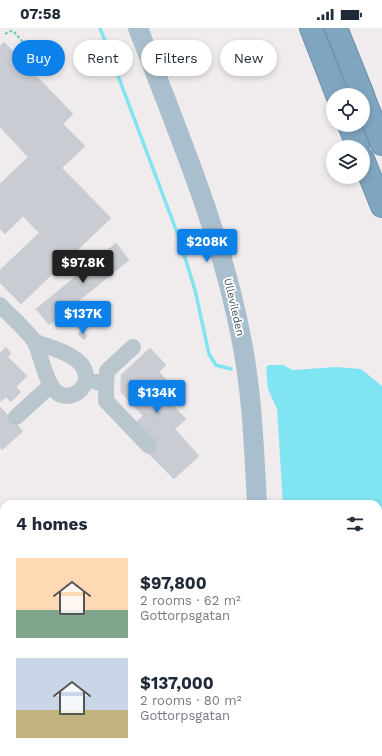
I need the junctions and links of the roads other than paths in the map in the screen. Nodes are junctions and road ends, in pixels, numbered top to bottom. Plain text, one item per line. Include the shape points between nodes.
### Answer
1 (138, 28) edge
2 (311, 28) edge
3 (336, 28) edge
4 (334, 88) edge
5 (360, 88) edge
6 (370, 114) edge
7 (382, 144) edge
8 (370, 176) edge
9 (382, 206) edge
10 (0, 306) edge
11 (34, 341) junction
12 (133, 347) dead end
13 (86, 382) junction
14 (106, 383) junction
15 (51, 385) junction
16 (16, 417) dead end
17 (149, 446) dead end
18 (257, 500) edge

1 - 18 main road, Ullevileden via 202,198 233,301 241,333 250,396
2 - 4 highway
3 - 5 highway
6 - 7 highway
8 - 9 highway
10 - 11 street
11 - 13 street via 80,362 86,370
11 - 15 street
12 - 14 street via 107,371
13 - 14 street
13 - 15 street via 81,390 73,395 63,396
14 - 17 street via 106,401
15 - 16 street

